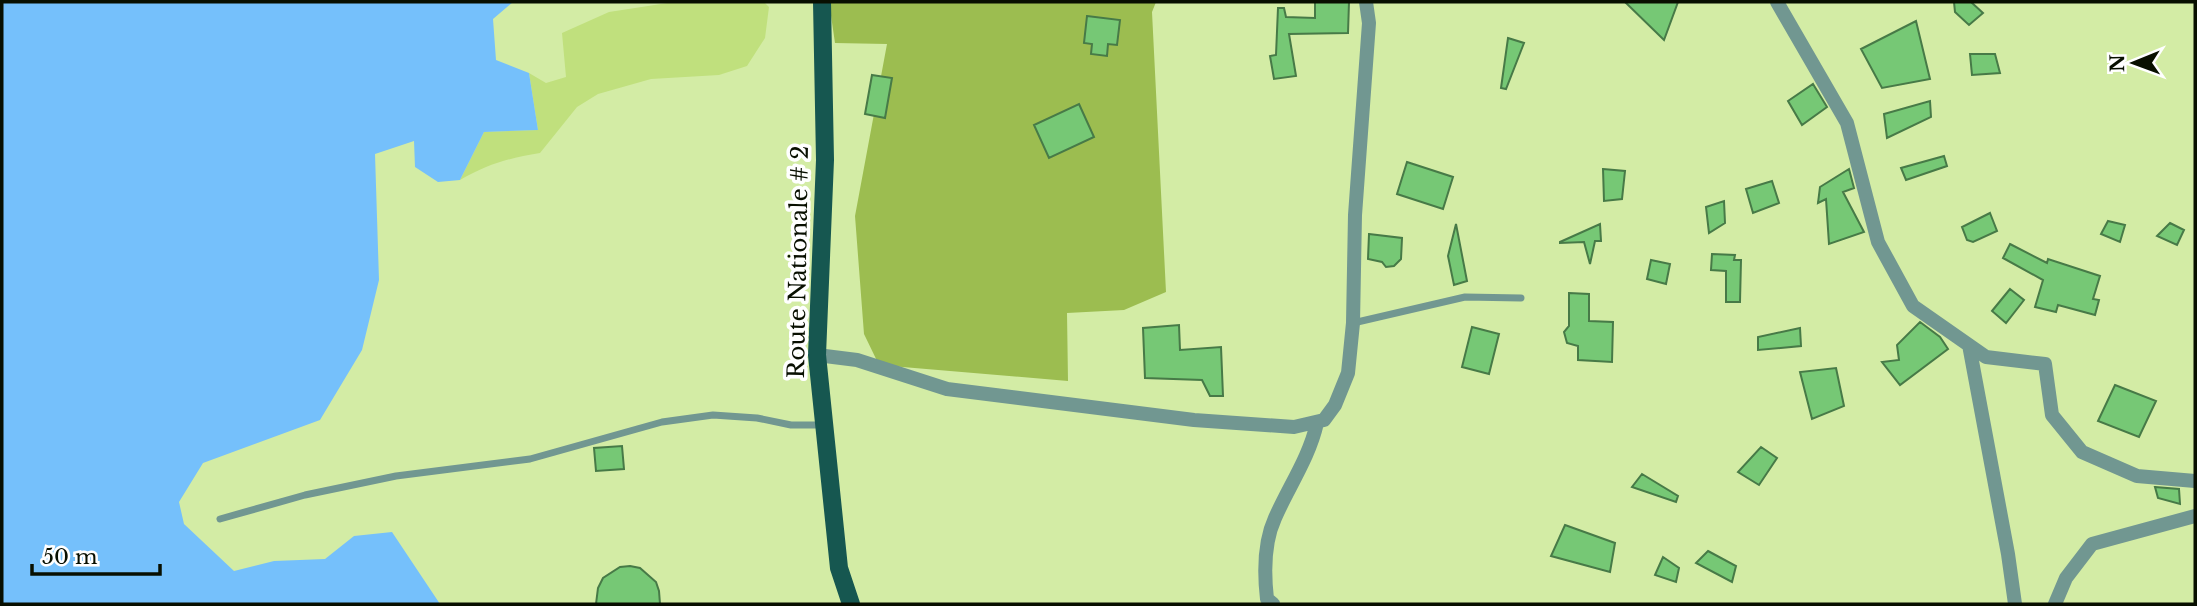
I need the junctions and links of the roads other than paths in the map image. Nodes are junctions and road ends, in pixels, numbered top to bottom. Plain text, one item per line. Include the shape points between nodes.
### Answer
1 (822, 2) edge
2 (1366, 2) edge
3 (1777, 2) edge
4 (1521, 298) dead end
5 (1353, 323) junction
6 (1969, 345) junction
7 (817, 355) junction
8 (1317, 423) junction
9 (823, 425) junction
10 (2195, 481) edge
11 (2195, 516) edge
12 (220, 519) dead end
13 (851, 604) edge
14 (1273, 604) edge
15 (2015, 604) edge
16 (2055, 604) edge

1 - 7 main road, Route Nationale # 2 via 825,160
2 - 5 street
3 - 6 street via 1847,123 1878,242 1913,306
4 - 5 lane via 1465,297
5 - 8 street via 1348,373 1335,405
6 - 10 street via 1986,357 2045,364 2052,415 2082,452 2137,476
6 - 15 street
7 - 8 street via 857,360 947,389 1194,420 1294,427
7 - 9 main road, Route Nationale # 2
8 - 14 street via 1307,456 1273,520 1264,570 1266,599
9 - 12 lane via 713,415 662,422 530,459 396,476
9 - 13 main road, Route Nationale # 2 via 839,568
11 - 16 street via 2092,544 2066,578

